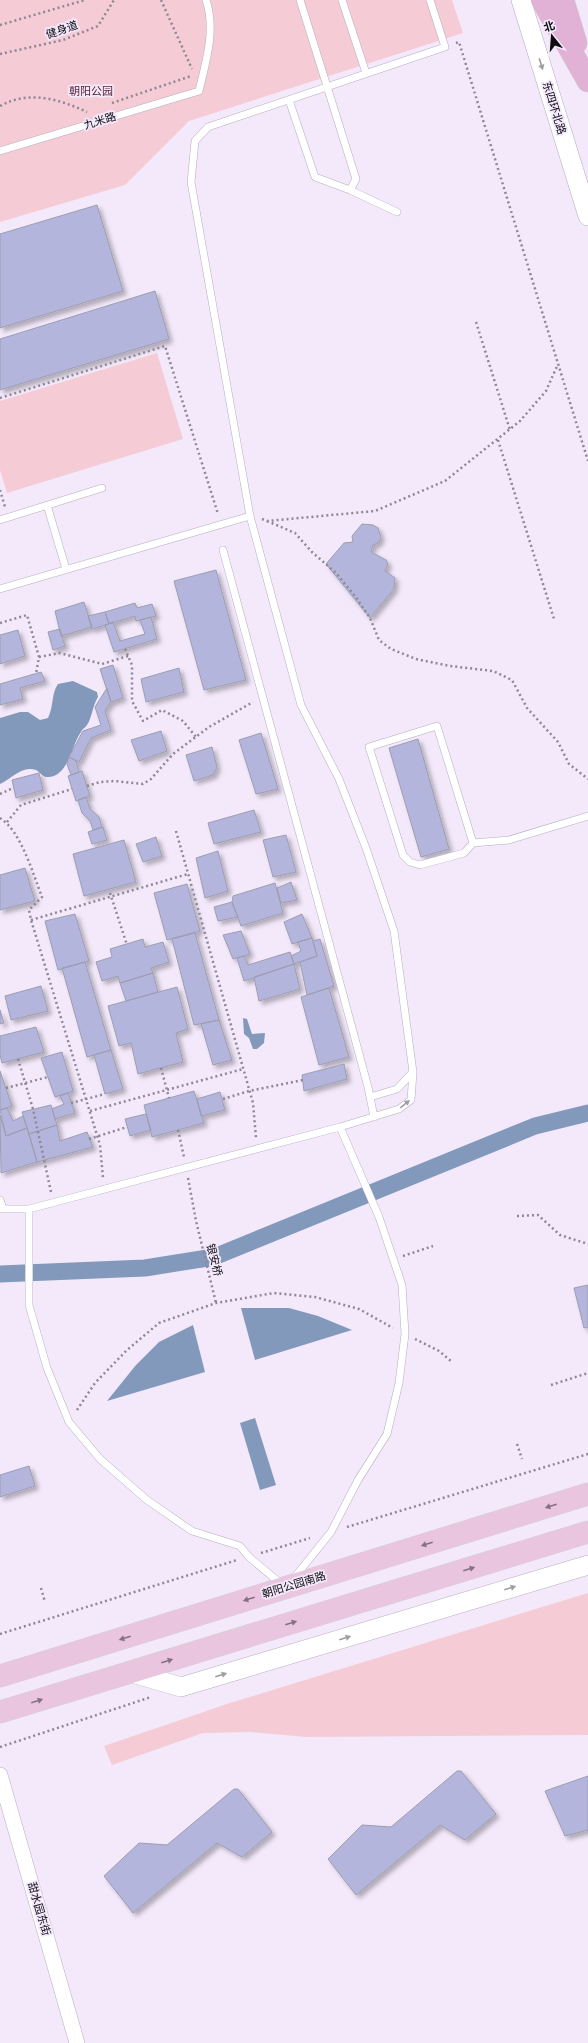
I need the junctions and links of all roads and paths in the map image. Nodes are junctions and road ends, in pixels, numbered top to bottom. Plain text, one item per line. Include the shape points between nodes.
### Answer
1 (85, 0) edge
2 (114, 0) edge
3 (161, 0) edge
4 (206, 0) edge
5 (300, 0) edge
6 (342, 0) edge
7 (430, 0) edge
8 (521, 0) edge
9 (542, 0) edge
10 (563, 0) edge
11 (0, 25) edge
12 (445, 46) junction
13 (0, 54) edge
14 (195, 74) dead end
15 (366, 74) junction
16 (588, 81) edge
17 (328, 86) junction
18 (289, 100) junction
19 (0, 106) edge
20 (104, 120) junction
21 (0, 151) edge
22 (350, 190) junction
23 (397, 212) dead end
24 (588, 216) edge
25 (476, 322) dead end
26 (558, 364) junction
27 (0, 398) edge
28 (510, 430) junction
29 (498, 440) junction
30 (588, 461) edge
31 (102, 488) dead end
32 (0, 490) edge
33 (47, 505) junction
34 (250, 516) junction
35 (9, 517) junction
36 (0, 520) edge
37 (267, 521) junction
38 (221, 524) junction
39 (223, 550) dead end
40 (66, 569) junction
41 (0, 589) edge
42 (554, 619) dead end
43 (0, 623) edge
44 (59, 648) dead end
45 (125, 649) dead end
46 (60, 653) junction
47 (128, 656) junction
48 (39, 657) junction
49 (36, 674) dead end
50 (263, 697) junction
51 (196, 737) junction
52 (588, 779) edge
53 (87, 786) dead end
54 (13, 788) dead end
55 (72, 789) dead end
56 (0, 794) edge
57 (588, 816) edge
58 (0, 818) edge
59 (7, 822) junction
60 (176, 831) dead end
61 (473, 843) junction
62 (188, 874) junction
63 (110, 893) dead end
64 (112, 897) junction
65 (31, 920) junction
66 (127, 945) dead end
67 (18, 1059) dead end
68 (161, 1068) dead end
69 (243, 1069) junction
70 (413, 1072) junction
71 (48, 1077) dead end
72 (303, 1080) dead end
73 (25, 1083) junction
74 (6, 1088) dead end
75 (249, 1090) junction
76 (167, 1091) junction
77 (105, 1094) dead end
78 (370, 1097) junction
79 (169, 1098) dead end
80 (86, 1099) junction
81 (222, 1099) dead end
82 (72, 1103) dead end
83 (90, 1111) junction
84 (374, 1117) junction
85 (340, 1126) junction
86 (127, 1127) dead end
87 (97, 1136) junction
88 (89, 1139) dead end
89 (257, 1148) junction
90 (104, 1189) junction
91 (0, 1200) edge
92 (53, 1202) junction
93 (1, 1209) edge
94 (29, 1209) junction
95 (518, 1216) dead end
96 (196, 1221) dead end
97 (588, 1244) edge
98 (433, 1246) dead end
99 (393, 1259) junction
100 (216, 1303) junction
101 (405, 1334) junction
102 (452, 1362) dead end
103 (588, 1373) edge
104 (551, 1385) dead end
105 (69, 1422) junction
106 (518, 1444) dead end
107 (588, 1454) edge
108 (522, 1459) dead end
109 (588, 1494) edge
110 (331, 1532) junction
111 (588, 1532) edge
112 (249, 1557) junction
113 (588, 1565) edge
114 (40, 1588) dead end
115 (286, 1588) junction
116 (45, 1602) dead end
117 (0, 1634) edge
118 (129, 1672) junction
119 (0, 1676) edge
120 (181, 1687) junction
121 (0, 1712) edge
122 (0, 1747) edge
123 (0, 1775) edge
124 (78, 2043) edge

1 - 11 path
2 - 13 path, 健身道 via 98,26 63,40
3 - 14 path
4 - 20 lane, 九米路 via 210,10 211,35 199,91
5 - 17 lane
6 - 15 lane
7 - 12 lane
8 -> 24 street, 东四环北路
9 - 16 highway
10 - 16 highway
12 - 15 lane
12 - 26 path via 459,42
15 - 17 lane
17 - 18 lane
17 - 22 lane via 356,179
18 - 22 lane via 315,177
18 - 34 lane via 208,127 195,141 191,182
19 - 20 path via 28,96 66,102
20 - 21 lane, 九米路
22 - 23 lane
25 - 28 path
26 - 28 path via 546,391
26 - 30 path
27 - 38 path via 165,346
28 - 29 path
29 - 37 path via 445,481 375,512
29 - 42 path
31 - 33 lane
32 - 35 path
33 - 35 lane
33 - 40 lane
34 - 37 path
34 - 38 lane
34 - 70 lane via 301,705 339,779 394,931
35 - 36 lane
37 - 52 path via 295,533 336,573 370,618 379,640 391,649 416,659 493,671 512,680 527,708 558,742 569,764
38 - 40 lane
39 - 50 lane
40 - 41 lane
43 - 48 path via 27,615
44 - 46 path
45 - 47 path
46 - 47 path via 102,664
46 - 48 path
47 - 51 path via 132,665 132,700 144,721 162,710 183,721
48 - 49 path
50 - 51 path via 224,717
50 - 78 lane
51 - 53 path via 173,754 143,784 115,781
54 - 56 path
55 - 59 path via 21,805
57 - 61 lane via 509,840
58 - 59 path
59 - 65 path via 22,848 42,897 29,910
60 - 62 path
61 - 61 lane via 437,726 369,747 404,854 410,862 420,865 464,853
62 - 64 path
62 - 69 path
63 - 64 path
64 - 65 path
64 - 66 path
65 - 80 path
67 - 73 path
68 - 76 path
69 - 75 path
69 - 76 path
70 - 78 lane via 397,1089
84 -> 70 lane via 399,1109 411,1100
71 - 73 path
72 - 75 path
73 - 74 path
73 - 92 path
75 - 81 path
75 - 89 path
76 - 79 path
76 - 83 path
77 - 80 path
78 - 84 lane
80 - 82 path
80 - 83 path
83 - 87 path
84 - 85 lane
85 - 89 lane
85 - 99 lane via 379,1217
86 - 87 path
87 - 88 path
87 - 90 path
89 - 90 lane
90 - 92 lane
91 - 93 lane
92 - 94 lane
93 - 94 lane
94 - 105 lane via 29,1305 47,1368
95 - 97 path via 538,1215 560,1235
96 - 100 path, 银安桥
98 - 99 path
99 - 101 lane via 402,1286
100 - 101 path via 274,1293 315,1297 359,1309
100 - 105 path via 159,1323 126,1351 95,1383
101 - 102 path via 439,1351
101 - 110 lane via 399,1383 387,1434 358,1480
103 - 104 path
105 - 112 lane via 100,1459 147,1500 192,1531 240,1546
106 - 108 path
107 - 110 path
109 -> 115 main road, 朝阳公园南路
110 - 112 path
110 - 115 lane
118 -> 111 main road
112 - 115 lane
112 - 117 path
120 -> 113 street
114 - 116 path
115 -> 119 main road, 朝阳公园南路
118 - 120 street
121 -> 118 main road
120 - 122 path
123 - 124 street, 甜水园东街

